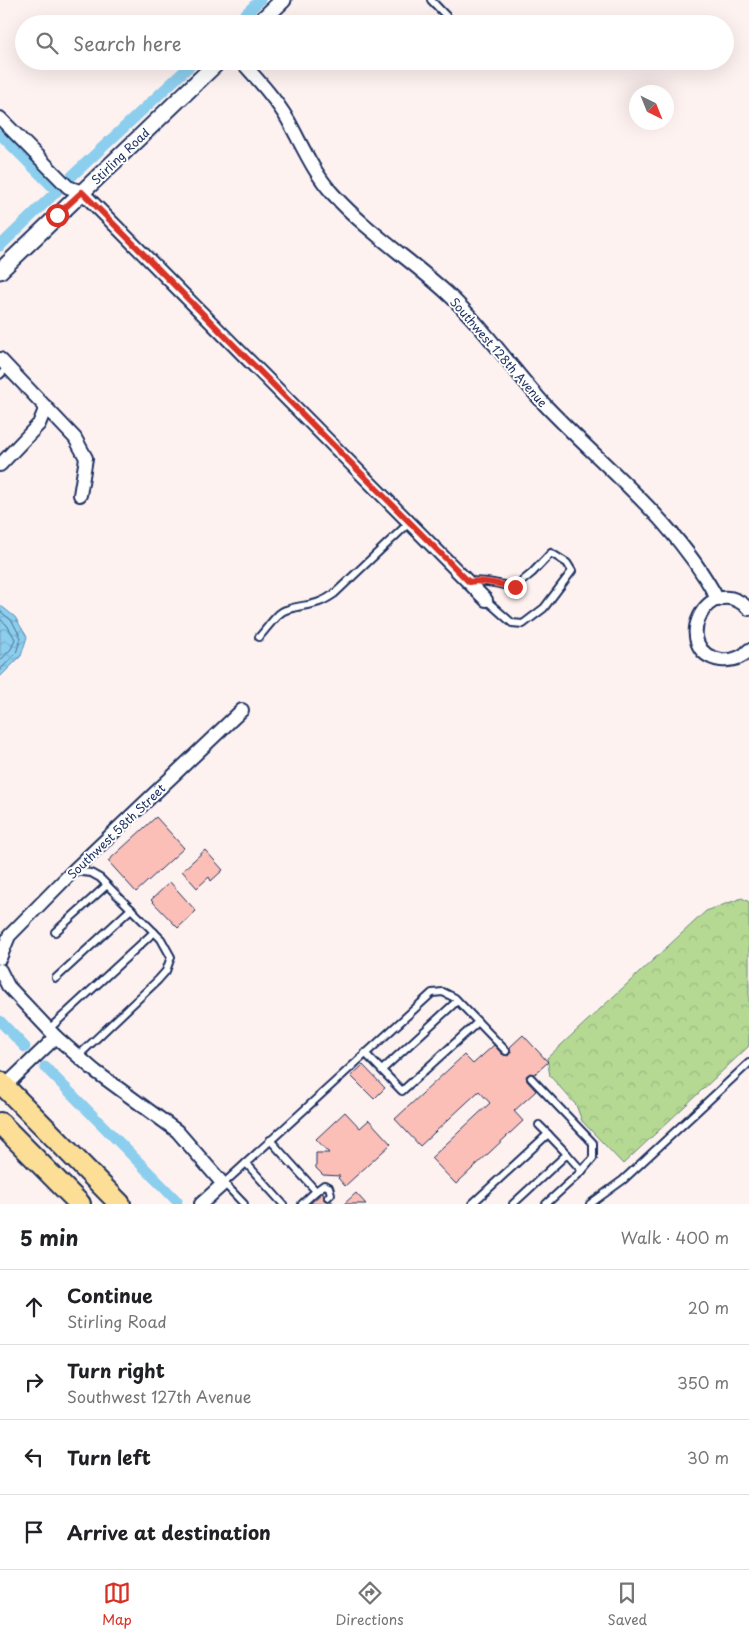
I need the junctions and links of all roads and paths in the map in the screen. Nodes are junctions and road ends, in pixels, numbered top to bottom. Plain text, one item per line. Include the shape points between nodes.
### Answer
1 (283, 0) edge
2 (431, 0) edge
3 (267, 15) edge
4 (445, 15) edge
5 (210, 70) edge
6 (249, 70) edge
7 (0, 118) edge
8 (82, 192) junction
9 (0, 271) edge
10 (3, 367) edge
11 (46, 406) junction
12 (0, 465) edge
13 (80, 495) dead end
14 (410, 522) junction
15 (469, 582) junction
16 (486, 600) joint
17 (718, 600) junction
18 (749, 609) edge
19 (259, 637) dead end
20 (749, 650) edge
21 (242, 710) dead end
22 (73, 871) junction
23 (107, 885) junction
24 (131, 909) junction
25 (55, 932) dead end
26 (154, 932) junction
27 (0, 958) edge
28 (0, 970) edge
29 (56, 978) dead end
30 (457, 1001) junction
31 (478, 1022) junction
32 (53, 1033) junction
33 (506, 1051) dead end
34 (365, 1052) junction
35 (78, 1056) junction
36 (749, 1063) edge
37 (382, 1070) junction
38 (531, 1078) dead end
39 (2, 1084) edge
40 (0, 1123) edge
41 (539, 1125) dead end
42 (548, 1134) junction
43 (270, 1140) junction
44 (567, 1154) junction
45 (246, 1163) junction
46 (582, 1171) junction
47 (224, 1183) junction
48 (316, 1191) junction
49 (328, 1198) dead end
50 (80, 1204) edge
51 (120, 1204) edge
52 (202, 1204) edge
53 (244, 1204) edge
54 (283, 1204) edge
55 (302, 1204) edge
56 (472, 1204) edge
57 (513, 1204) edge
58 (546, 1204) edge
59 (590, 1204) edge

1 - 3 street
2 - 4 lane
5 - 8 street, Stirling Road
6 - 17 street, Southwest 128th Avenue via 271,94 332,193 356,218 448,294 490,338 542,401 670,531
7 - 8 street via 68,187
8 - 9 street, Stirling Road
8 - 14 street
10 - 11 street
11 - 12 street via 39,424
11 - 13 street via 75,438 86,458
14 - 15 street
14 - 19 lane via 334,594 320,604 278,614
15 - 16 street
15 - 16 lane via 478,580 515,587 551,553 567,563 572,571 544,608 523,624 512,623
17 - 18 street via 736,600
17 - 20 street via 708,604 696,620 696,635 702,649 709,656 729,660 739,658
21 - 22 street, Southwest 58th Street
22 - 23 lane via 91,873
22 - 27 street, Southwest 58th Street via 8,936
23 - 24 lane
23 - 25 lane
24 - 26 lane
24 - 29 lane
26 - 32 lane
26 - 35 lane via 171,957 166,971
28 - 32 street via 8,986
30 - 31 lane
30 - 34 lane via 443,992 432,993
30 - 37 lane
31 - 33 lane
31 - 37 lane via 402,1091
32 - 35 street
32 - 39 street
34 - 37 lane
34 - 43 lane
35 - 47 street via 177,1131
36 - 59 lane via 623,1180
38 - 46 lane via 593,1143 593,1158
39 - 51 highway
40 - 50 highway
41 - 42 lane
42 - 44 lane
42 - 56 lane
43 - 45 lane
43 - 48 lane
44 - 46 lane
44 - 57 lane
45 - 47 lane
45 - 54 lane
46 - 58 lane
47 - 52 street
47 - 53 lane
48 - 49 lane via 324,1185 329,1187 331,1194
48 - 55 lane

